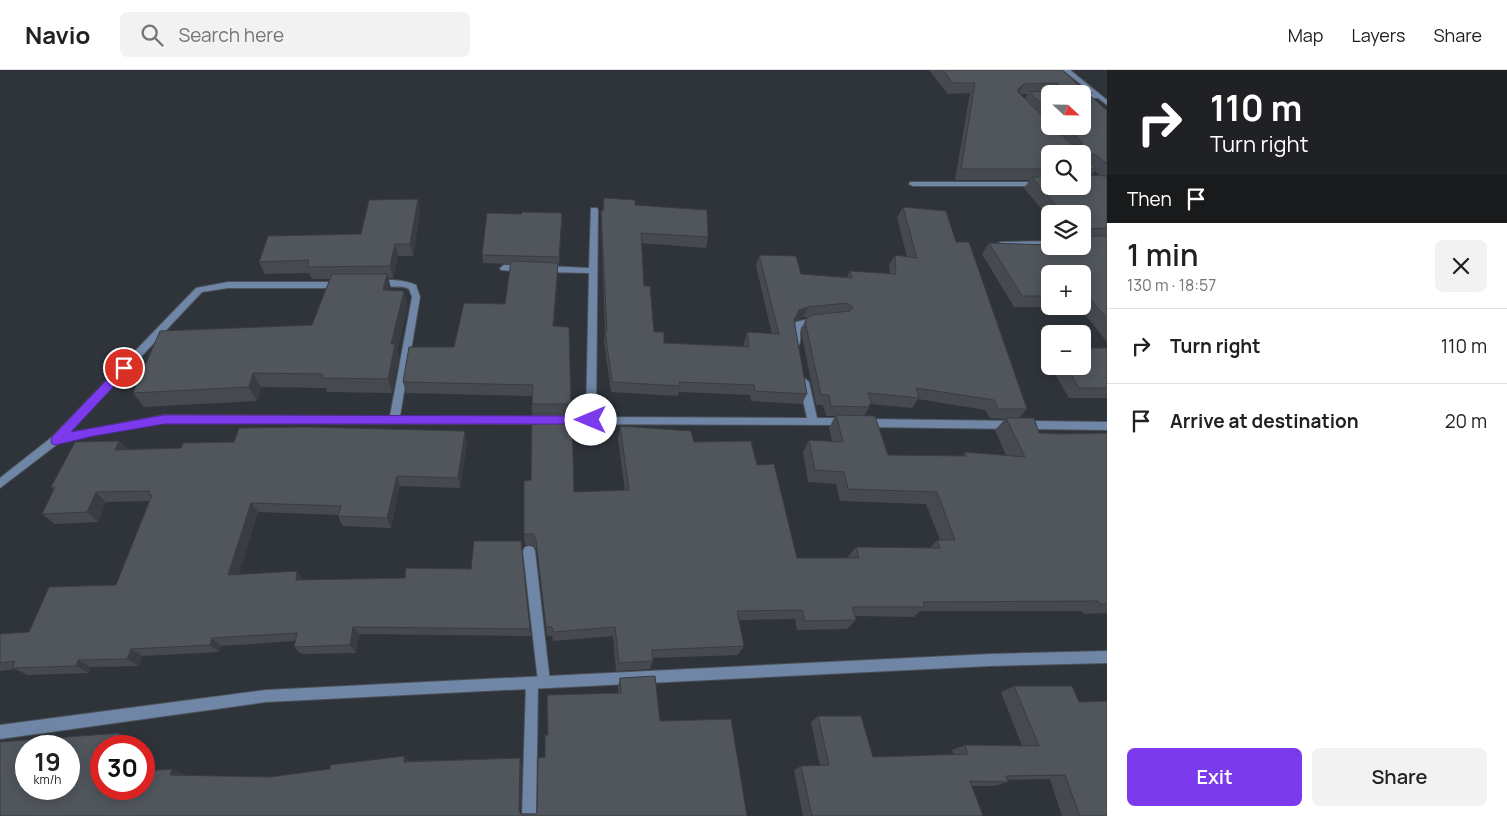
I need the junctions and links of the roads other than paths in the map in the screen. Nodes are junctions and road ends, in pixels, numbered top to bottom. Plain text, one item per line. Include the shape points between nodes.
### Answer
1 (1066, 70) edge
2 (1091, 96) edge
3 (1098, 96) junction
4 (1107, 103) edge
5 (913, 184) dead end
6 (1041, 184) edge
7 (594, 210) dead end
8 (1041, 243) edge
9 (991, 244) edge
10 (504, 268) edge
11 (593, 271) junction
12 (368, 284) edge
13 (350, 285) edge
14 (825, 319) edge
15 (799, 357) edge
16 (803, 376) edge
17 (394, 420) junction
18 (591, 420) junction
19 (813, 422) junction
20 (1107, 426) edge
21 (56, 440) junction
22 (0, 484) edge
23 (529, 551) edge
24 (1107, 657) edge
25 (538, 682) junction
26 (0, 732) edge
27 (529, 816) edge

1 - 3 street
2 - 3 street
3 - 4 street
5 - 6 street
7 - 11 street
8 - 9 street
10 - 11 street
11 - 18 street
12 - 17 street via 405,283 412,287 416,297
13 - 21 street via 228,285 199,290
14 - 15 street via 799,324 795,331
16 - 19 street
17 - 18 street
17 - 21 street via 164,419
18 - 19 street
19 - 20 street
21 - 22 street
23 - 25 street
24 - 25 street
25 - 26 street via 266,696
25 - 27 street

